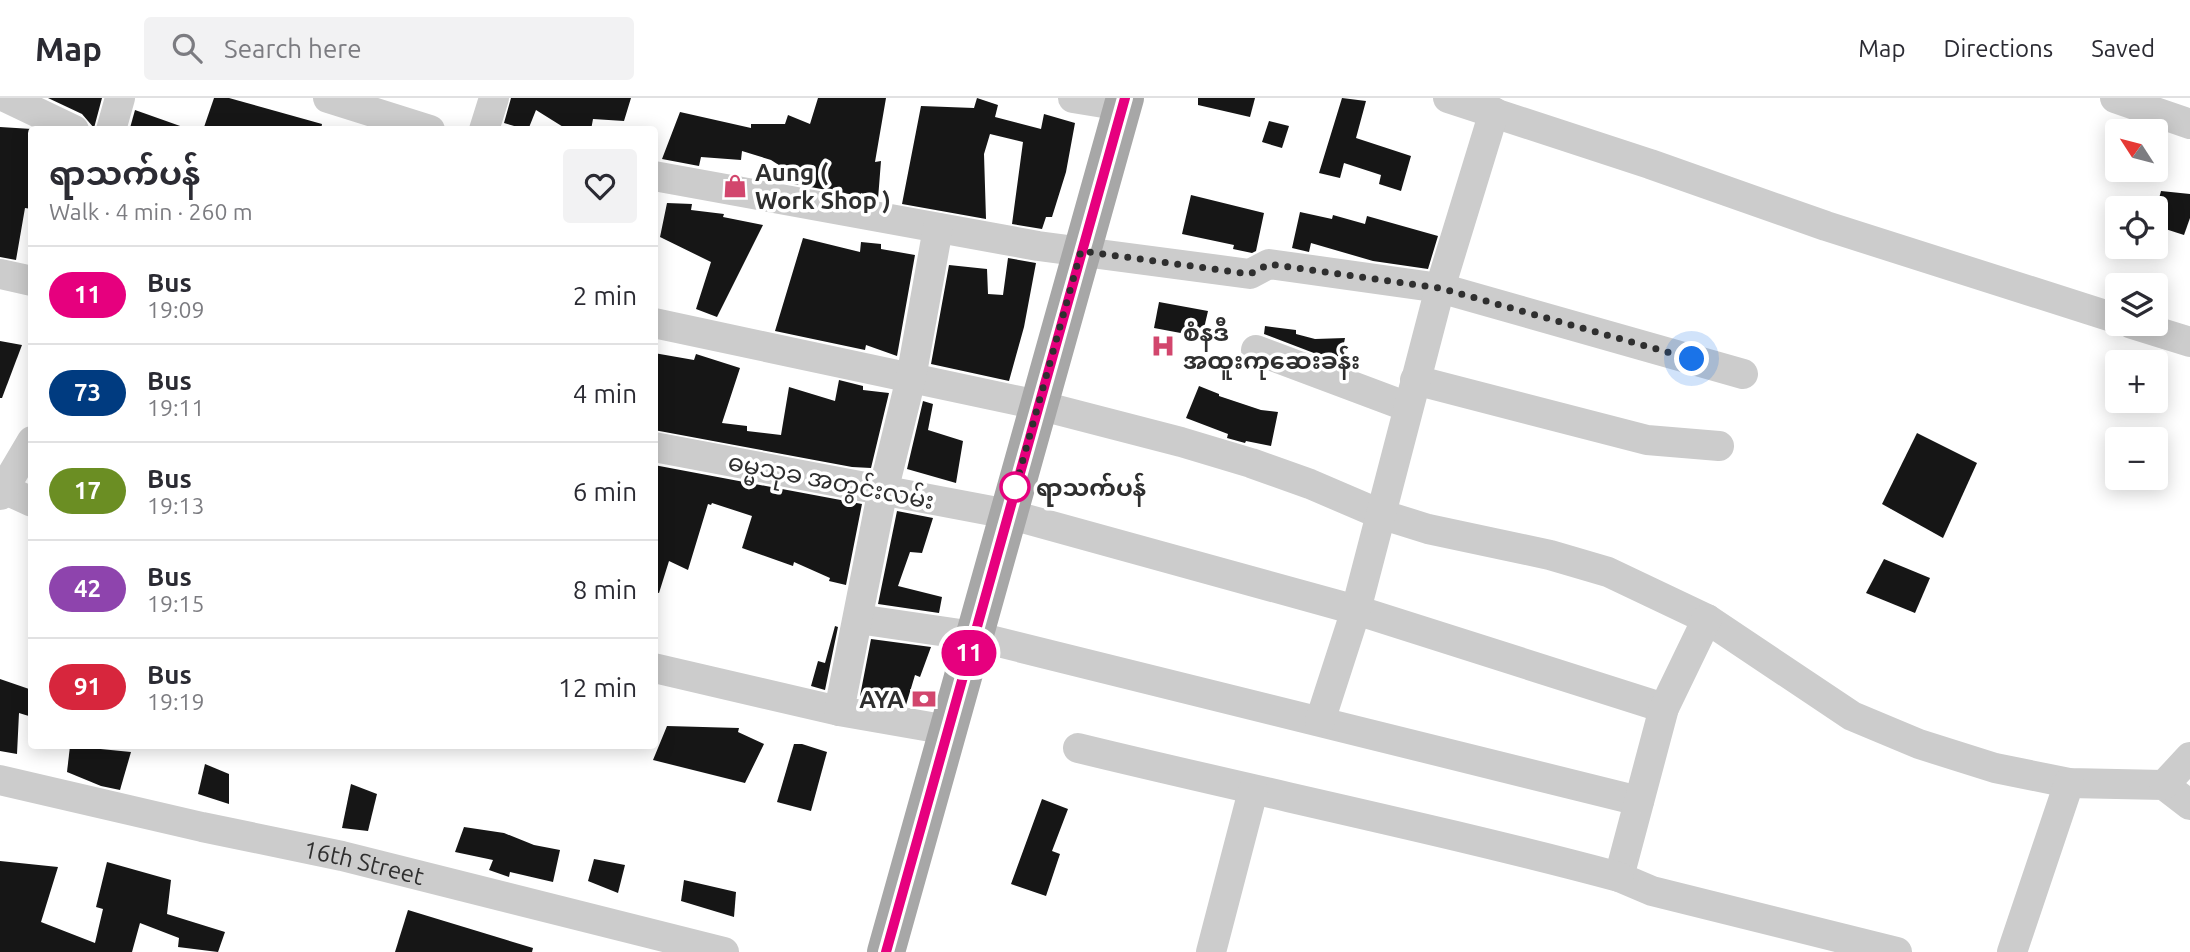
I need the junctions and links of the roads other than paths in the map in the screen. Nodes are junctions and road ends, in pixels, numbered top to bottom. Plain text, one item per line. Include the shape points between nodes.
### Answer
1 (7, 98) edge
2 (120, 98) edge
3 (328, 98) edge
4 (494, 98) edge
5 (1073, 98) edge
6 (1448, 98) edge
7 (2115, 98) edge
8 (1124, 102) edge
9 (1494, 112) junction
10 (2190, 124) edge
11 (66, 126) edge
12 (112, 126) edge
13 (417, 126) edge
14 (485, 126) edge
15 (658, 177) edge
16 (938, 228) junction
17 (1081, 251) junction
18 (0, 274) edge
19 (28, 280) edge
20 (1440, 288) junction
21 (2105, 315) edge
22 (658, 324) edge
23 (2168, 335) edge
24 (2190, 342) edge
25 (1256, 350) dead end
26 (1743, 374) dead end
27 (911, 378) junction
28 (1412, 393) junction
29 (1038, 405) junction
30 (1719, 446) dead end
31 (28, 448) edge
32 (658, 448) edge
33 (2, 492) edge
34 (884, 492) junction
35 (28, 501) edge
36 (1008, 514) junction
37 (1380, 514) junction
38 (1356, 610) junction
39 (858, 619) junction
40 (1707, 619) junction
41 (974, 636) junction
42 (658, 669) edge
43 (1664, 708) junction
44 (839, 711) junction
45 (1320, 721) junction
46 (948, 730) junction
47 (1078, 748) dead end
48 (2190, 757) edge
49 (0, 780) edge
50 (2069, 783) junction
51 (2164, 785) junction
52 (1254, 791) junction
53 (1639, 801) junction
54 (2190, 805) edge
55 (1619, 877) junction
56 (724, 952) edge
57 (886, 952) edge
58 (1211, 952) edge
59 (1897, 952) edge
60 (2012, 952) edge

1 - 11 street
2 - 12 street
3 - 13 street
4 - 14 street
5 - 8 street
6 - 9 street
7 - 10 street
8 - 17 main road
9 - 20 street
9 - 21 street via 1826,226
15 - 16 street
16 - 17 street
16 - 27 street
17 - 20 street via 1250,274 1269,264
17 - 29 main road
18 - 19 street
20 - 26 street
20 - 28 street
22 - 27 street
23 - 24 street
25 - 28 street
27 - 29 street
27 - 34 street
28 - 30 street via 1647,440
28 - 37 street
29 - 36 main road
29 - 37 street via 1251,463
31 - 33 street
32 - 34 street, ဓမ္မသုခ အတွင်းလမ်း
33 - 35 street
34 - 36 street, ဓမ္မသုခ အတွင်းလမ်း
34 - 39 street
36 - 38 street, ဓမ္မသုခ အတွင်းလမ်း
36 - 41 main road
37 - 38 street
37 - 40 street via 1608,572
38 - 43 street, ဓမ္မသုခ အတွင်းလမ်း
38 - 45 street
39 - 41 street
39 - 44 street
40 - 43 street
40 - 50 street via 1852,716 1995,768
41 - 45 street
41 - 46 main road
42 - 44 street
43 - 53 street
44 - 46 street
45 - 53 street
46 - 57 main road
47 - 52 street
48 - 51 street
49 - 56 street, 16th Street via 342,856
50 - 51 street
50 - 60 street
51 - 54 street
52 - 55 street
52 - 58 street
53 - 55 street
55 - 59 street via 1651,891

